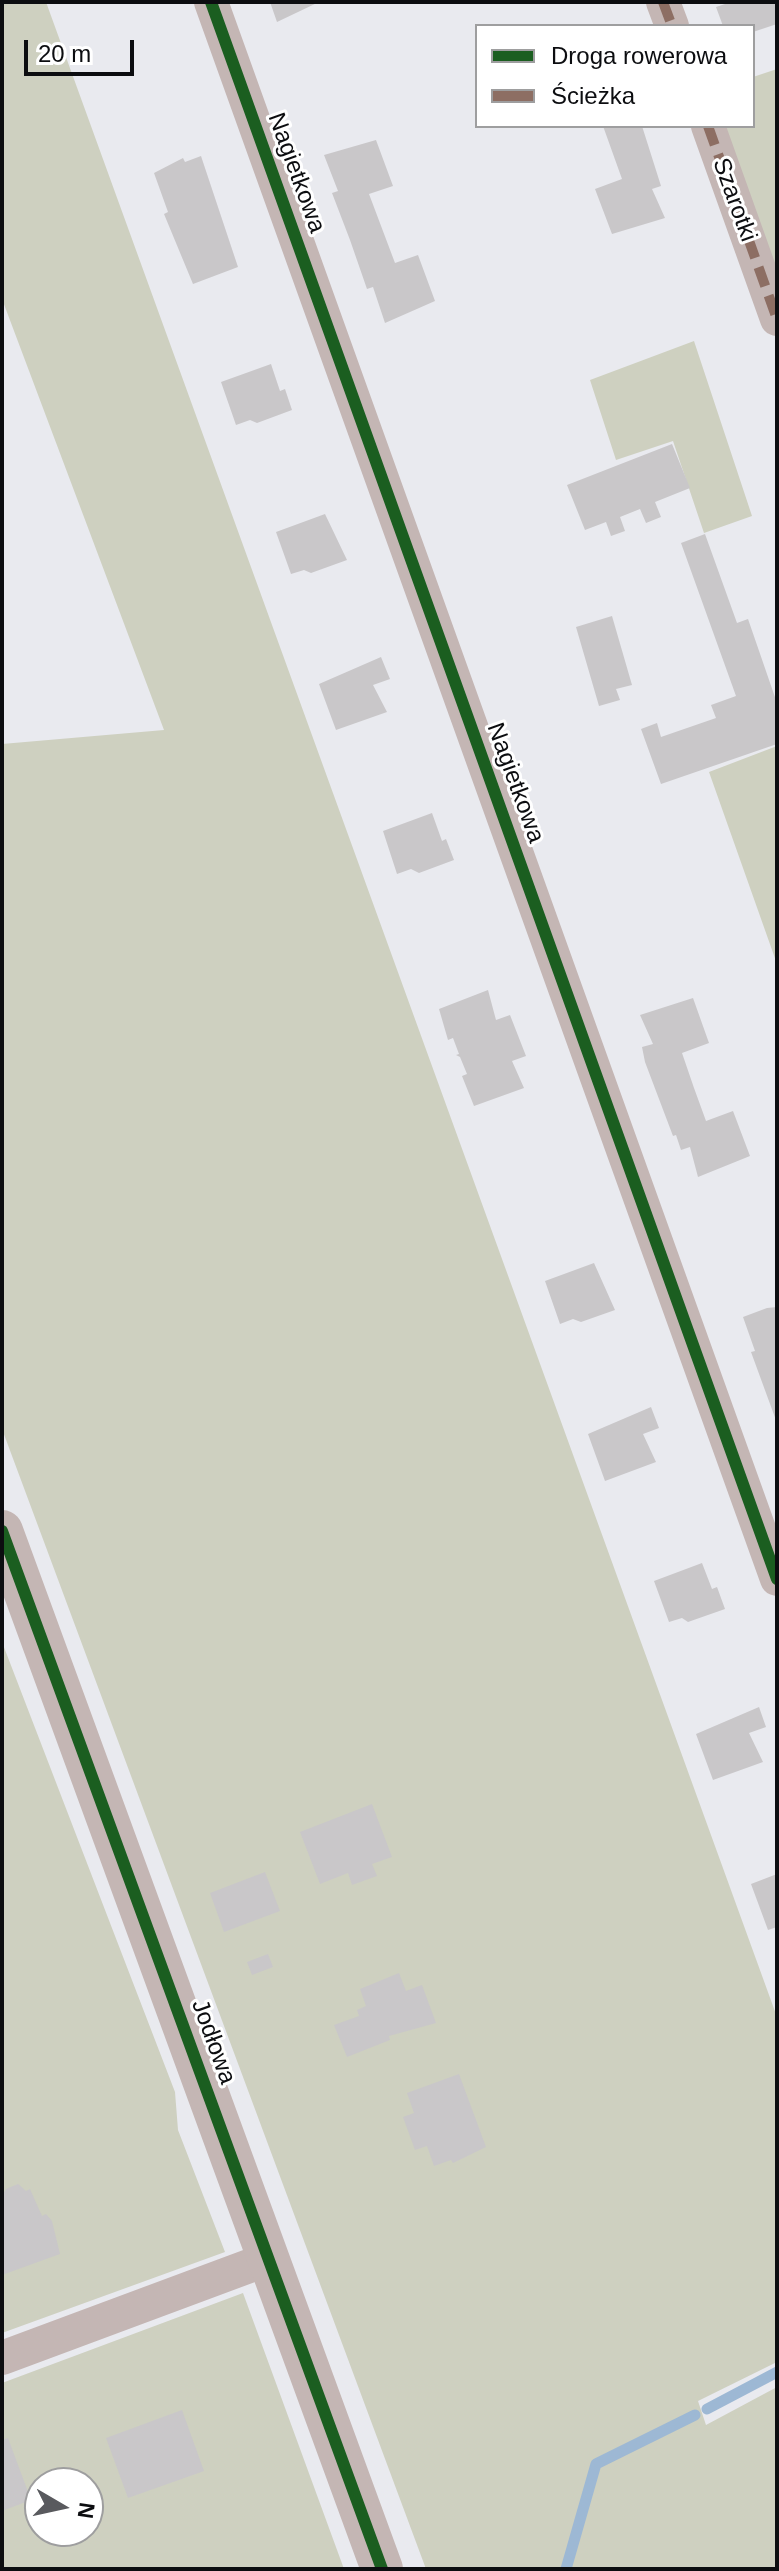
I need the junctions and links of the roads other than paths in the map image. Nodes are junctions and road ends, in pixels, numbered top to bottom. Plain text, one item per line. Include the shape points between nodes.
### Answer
1 (211, 2) edge
2 (663, 2) edge
3 (671, 24) edge
4 (709, 128) edge
5 (777, 319) edge
6 (2, 1531) edge
7 (777, 1579) edge
8 (268, 2259) junction
9 (2, 2358) edge
10 (382, 2569) edge

1 - 7 street, Nagietkowa
2 - 3 street
4 - 5 street, Szarotki
6 - 8 street, Jodłowa
8 - 9 street
8 - 10 street, Jodłowa

